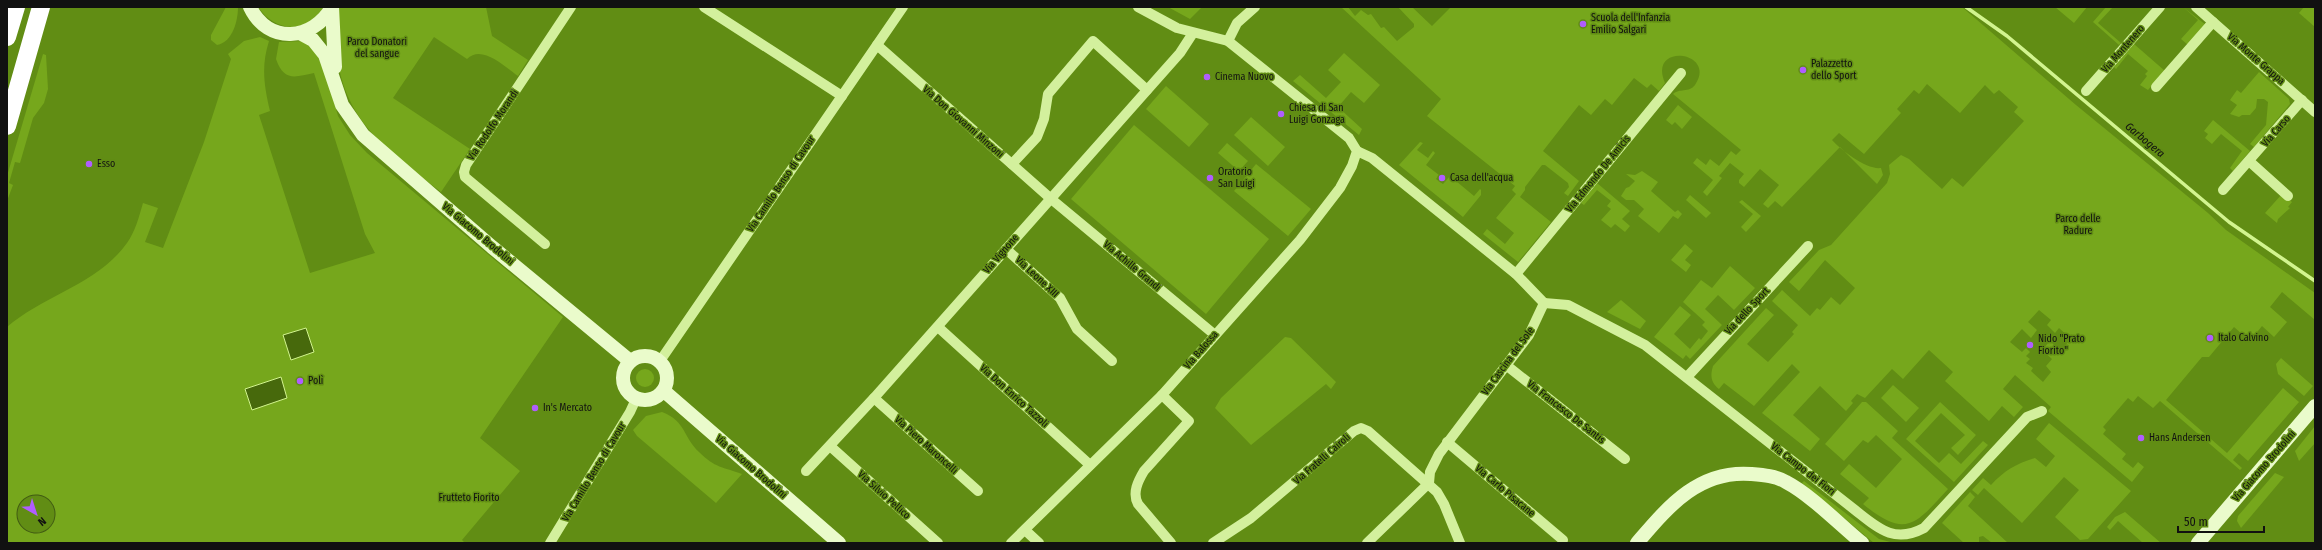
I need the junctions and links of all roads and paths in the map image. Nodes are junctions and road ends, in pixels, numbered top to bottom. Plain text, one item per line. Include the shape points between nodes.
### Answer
1 (16, 7) edge
2 (41, 7) edge
3 (250, 7) edge
4 (332, 7) edge
5 (571, 7) edge
6 (704, 7) edge
7 (903, 7) edge
8 (1138, 7) edge
9 (1256, 7) edge
10 (2160, 7) edge
11 (2196, 7) edge
12 (2213, 22) junction
13 (300, 33) junction
14 (1193, 33) junction
15 (7, 37) edge
16 (1228, 41) junction
17 (877, 45) junction
18 (1681, 73) dead end
19 (2156, 87) dead end
20 (1147, 90) junction
21 (2086, 90) dead end
22 (338, 96) junction
23 (842, 96) junction
24 (2302, 100) junction
25 (2315, 112) edge
26 (7, 126) edge
27 (1357, 151) junction
28 (2249, 161) junction
29 (1012, 164) junction
30 (2224, 190) dead end
31 (2288, 196) dead end
32 (1050, 198) junction
33 (545, 244) dead end
34 (1808, 246) dead end
35 (1006, 249) junction
36 (1516, 274) junction
37 (1544, 303) junction
38 (938, 327) junction
39 (1215, 335) junction
40 (630, 361) junction
41 (660, 361) junction
42 (1112, 361) dead end
43 (1506, 365) junction
44 (1687, 377) junction
45 (664, 391) junction
46 (1162, 395) junction
47 (874, 398) junction
48 (636, 399) junction
49 (2315, 406) edge
50 (2042, 411) dead end
51 (1447, 442) junction
52 (830, 446) junction
53 (1625, 459) dead end
54 (1090, 465) junction
55 (806, 471) dead end
56 (1429, 483) junction
57 (978, 491) dead end
58 (1025, 530) junction
59 (1563, 540) dead end
60 (550, 543) edge
61 (839, 543) edge
62 (938, 543) edge
63 (1011, 543) edge
64 (1039, 543) edge
65 (1171, 543) edge
66 (1213, 543) edge
67 (1367, 543) edge
68 (1460, 543) edge
69 (1637, 543) edge
70 (1862, 543) edge
71 (2198, 543) edge

1 - 15 highway
2 - 26 highway
3 - 13 street via 258,20 269,29 284,34
4 - 13 street via 319,24
4 - 22 street, Via Giacomo Brodolini
5 - 33 street, Via Rodolfo Morandi via 466,165 464,172 466,177
6 - 23 street
7 - 17 street, Via Camillo Benso di Cavour
8 - 14 street via 1177,28
9 - 16 street via 1237,24
10 - 21 street, Via Montenero
11 - 12 street, Via Monte Grappa
12 - 19 street
12 - 24 street, Via Monte Grappa
13 - 22 street, Via Giacomo Brodolini via 313,40 325,55
14 - 16 street
14 - 20 street, Via Vignone via 1180,54
16 - 27 street via 1349,138
17 - 23 street, Via Camillo Benso di Cavour
17 - 29 street, Via Don Giovanni Minzoni
18 - 36 street, Via Edmondo De Amicis
20 - 29 street via 1093,41 1048,94 1044,119 1037,137
20 - 32 street, Via Vignone
22 - 40 street, Via Giacomo Brodolini via 355,126 377,148
23 - 41 street, Via Camillo Benso di Cavour
24 - 25 street, Via Monte Grappa
24 - 28 street, Via Carso
27 - 36 street via 1388,170
27 - 39 street, Via Balossa via 1348,175 1314,222
28 - 30 street, Via Carso
28 - 31 street
29 - 32 street, Via Don Giovanni Minzoni
32 - 35 street, Via Vignone
32 - 39 street, Via Achille Grandi
34 - 44 street, Via dello Sport
35 - 38 street, Via Vignone
35 - 42 street, Via Leone XIII via 1060,298 1077,329
36 - 37 street
37 - 43 street, Via Cascina del Sole via 1529,335
37 - 44 street, Via Campo dei Fiori via 1563,304 1581,310 1646,345
38 - 47 street, Via Vignone
38 - 54 street, Via Don Enrico Tazzoli
39 - 46 street, Via Balossa
40 - 41 street via 648,356
40 - 48 street via 622,378 626,390
41 - 45 street via 668,375
43 - 51 street, Via Cascina del Sole
43 - 53 street, Via Francesco De Santis
44 - 50 street, Via Campo dei Fiori via 1877,527 1898,535 1907,535 1924,528 2027,416
45 - 48 street via 654,399
45 - 61 street, Via Giacomo Brodolini
46 - 54 street, Via Balossa
46 - 65 street via 1189,421 1144,471 1137,484 1136,496 1138,504
47 - 52 street, Via Vignone
47 - 57 street, Via Piero Maroncelli
48 - 60 street, Via Camillo Benso di Cavour
49 - 71 street, Via Giacomo Brodolini
51 - 56 street, Via Cascina del Sole via 1434,463
51 - 59 street, Via Carlo Pisacane
52 - 55 street, Via Vignone
52 - 62 street, Via Silvio Pellico
54 - 58 street, Via Balossa
56 - 66 street, Via Fratelli Cairoli via 1414,473 1368,431 1361,428 1354,431 1251,518
56 - 67 street
56 - 68 street via 1444,504
58 - 63 street, Via Balossa
58 - 64 street
69 - 70 street via 1666,509 1687,491 1711,478 1742,473 1772,476 1787,482

